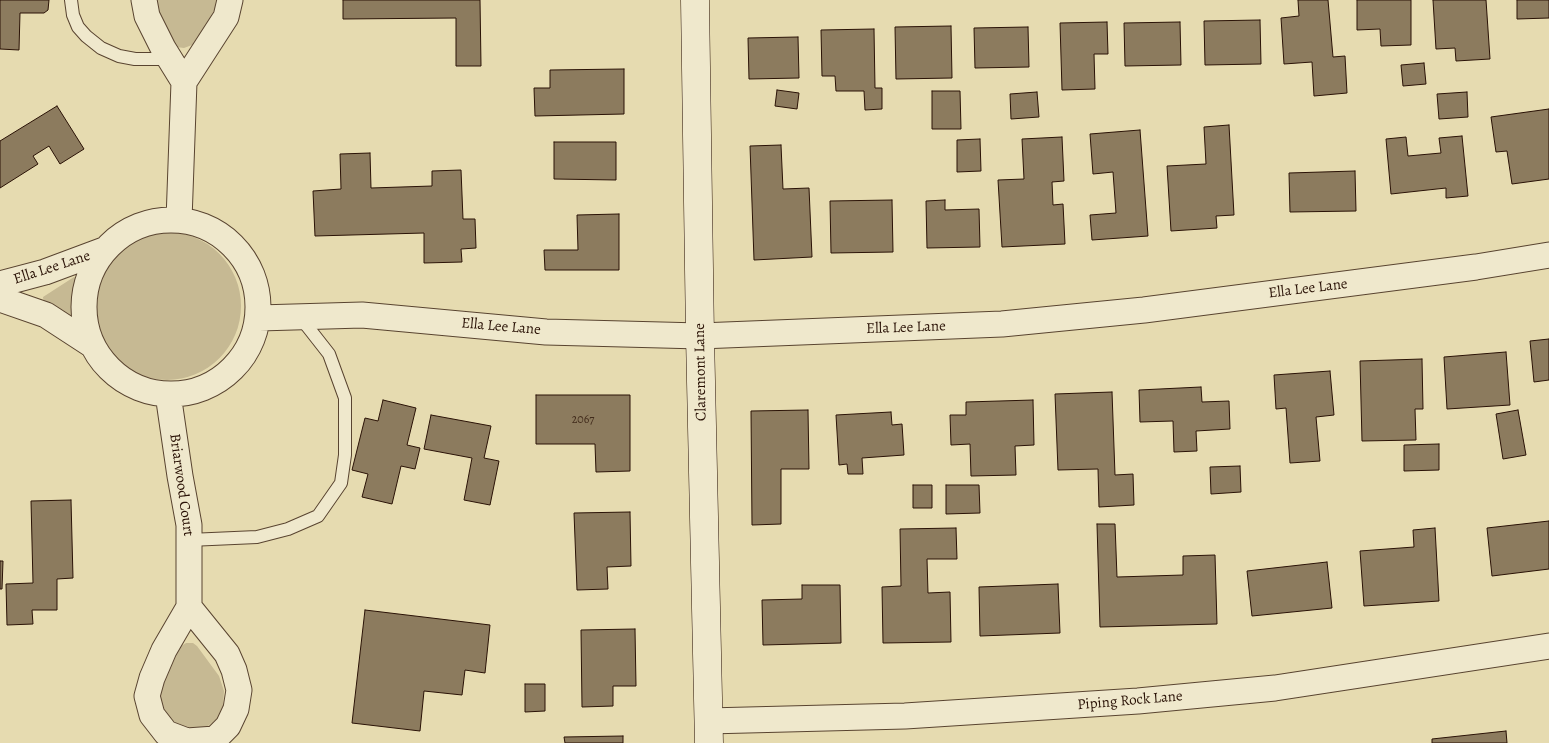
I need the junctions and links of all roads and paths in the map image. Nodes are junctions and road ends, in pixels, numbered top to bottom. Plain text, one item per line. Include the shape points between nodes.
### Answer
1 (71, 0) edge
2 (144, 0) edge
3 (230, 0) edge
4 (695, 0) edge
5 (170, 59) junction
6 (184, 82) junction
7 (179, 220) junction
8 (104, 250) junction
9 (1549, 255) edge
10 (0, 284) edge
11 (0, 299) edge
12 (300, 316) junction
13 (259, 318) junction
14 (700, 336) junction
15 (92, 345) junction
16 (168, 394) junction
17 (189, 540) junction
18 (189, 607) junction
19 (1549, 646) edge
20 (709, 732) edge

1 - 5 lane via 78,27 101,48 135,59
2 - 5 street via 147,16
3 - 6 street via 226,17
4 - 14 street, Claremont Lane
5 - 6 street
6 - 7 street
7 - 8 street via 151,222 126,232
7 - 13 street via 206,227 230,242 248,263 258,290
8 - 10 street, Ella Lee Lane via 45,272
8 - 15 street via 91,271 84,295 84,321
9 - 14 street, Ella Lee Lane via 1153,308 1002,324
11 - 15 street, Ella Lee Lane via 46,315
12 - 13 street, Ella Lee Lane
12 - 14 street, Ella Lee Lane via 362,315 546,332
12 - 17 lane via 329,354 345,398 345,455 341,483 318,516 288,530 257,537
13 - 16 street via 252,343 238,364 218,381 194,391
14 - 20 street, Claremont Lane
15 - 16 street via 105,364 123,380 145,390
16 - 17 street, Briarwood Court
17 - 18 street, Briarwood Court
18 - 18 street via 164,650 147,696 152,715 166,733 187,741 215,739 228,726 236,709 239,690 227,654
19 - 20 street, Piping Rock Lane via 1275,688

